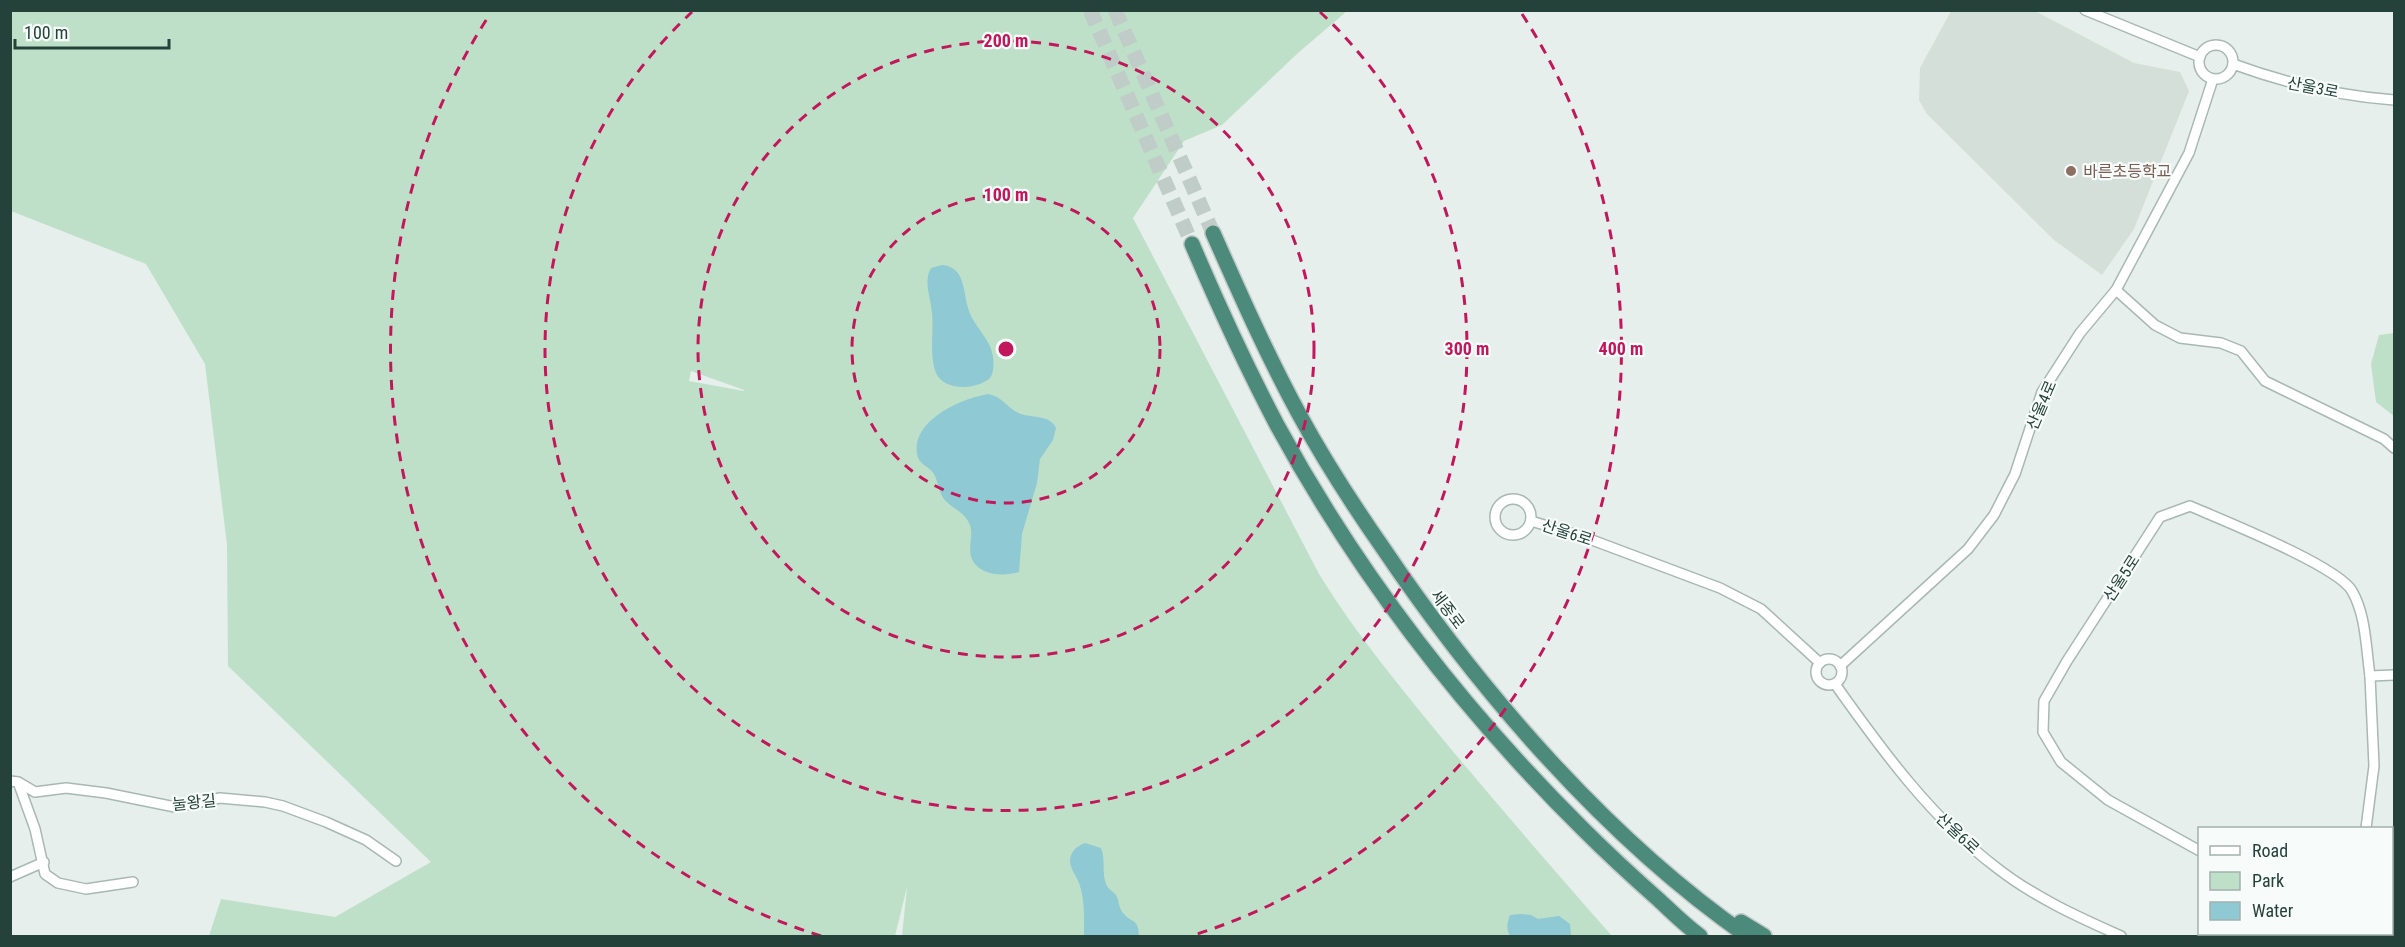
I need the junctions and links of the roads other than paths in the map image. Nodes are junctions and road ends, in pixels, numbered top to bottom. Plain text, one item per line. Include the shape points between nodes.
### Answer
1 (2085, 10) edge
2 (2200, 57) junction
3 (2233, 64) junction
4 (2212, 79) junction
5 (2394, 100) edge
6 (1213, 233) tunnel mouth
7 (1191, 244) tunnel mouth
8 (2116, 290) junction
9 (2394, 448) edge
10 (1531, 521) dead end
11 (1820, 663) junction
12 (1840, 666) junction
13 (2394, 675) edge
14 (2370, 676) junction
15 (1835, 684) junction
16 (14, 782) edge
17 (2366, 827) edge
18 (1632, 843) junction
19 (2198, 850) edge
20 (1614, 859) junction
21 (396, 861) dead end
22 (44, 862) junction
23 (10, 877) edge
24 (133, 882) dead end
25 (1689, 936) edge
26 (1700, 936) edge
27 (1747, 936) edge
28 (1764, 936) edge
29 (2121, 936) edge

1 - 2 street
2 - 3 street via 2210,46 2221,46 2230,52
2 - 4 street via 2200,70
3 - 4 street via 2225,77
3 - 5 street, 산울3로 via 2277,80
4 - 8 street, 산울4로 via 2189,153
6 - 18 highway, 세종로 via 1299,415 1348,498 1479,679 1551,762
7 - 20 highway via 1278,425 1330,514 1392,607 1460,697 1525,771
8 - 9 street via 2155,325 2180,338 2221,343 2241,351 2265,381 2384,438
8 - 12 street, 산울4로 via 2080,333 2042,392 2015,474 1994,515 1968,549
10 - 11 street, 산울6로 via 1720,588 1761,609
11 - 12 street via 1830,659
11 - 15 street via 1816,673 1820,681
12 - 15 street via 1842,674
13 - 14 street
14 - 17 street, 산울5로 via 2374,766
14 - 19 street, 산울5로 via 2360,609 2352,588 2317,563 2190,506 2160,517 2044,701 2043,732 2061,762 2108,800
15 - 29 street, 산울6로 via 1937,813 1997,868 2040,897
16 - 21 street, 눌왕길 via 34,792 66,789 175,807 227,798 265,801 366,840
16 - 22 street, 눌왕길 via 35,829
18 - 27 highway, 세종로
18 - 28 highway
20 - 25 highway
20 - 26 highway
22 - 23 street
22 - 24 street, 눌왕길 via 45,874 58,883 86,888

